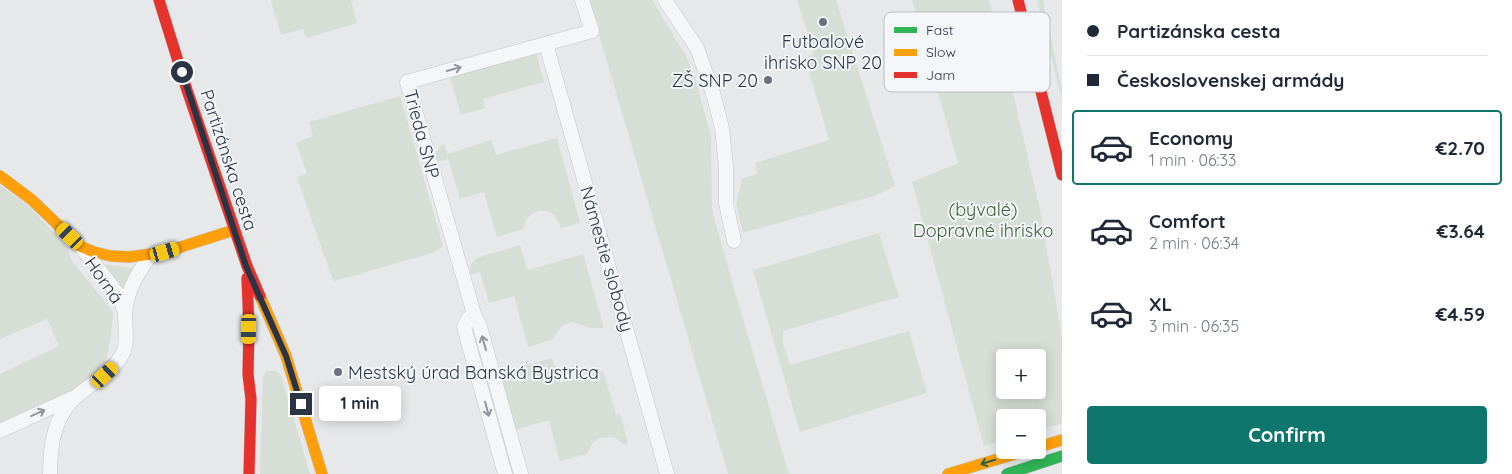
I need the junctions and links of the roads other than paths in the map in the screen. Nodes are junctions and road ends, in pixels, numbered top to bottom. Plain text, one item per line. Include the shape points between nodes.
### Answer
1 (159, 0) edge
2 (582, 0) edge
3 (665, 0) edge
4 (546, 44) junction
5 (1041, 92) edge
6 (1062, 175) edge
7 (0, 176) edge
8 (234, 230) junction
9 (734, 241) dead end
10 (82, 248) junction
11 (150, 256) junction
12 (246, 266) junction
13 (125, 312) junction
14 (474, 314) junction
15 (261, 353) dead end
16 (76, 396) junction
17 (251, 399) junction
18 (0, 431) edge
19 (1062, 440) edge
20 (1046, 445) edge
21 (1062, 456) edge
22 (998, 459) edge
23 (1026, 468) junction
24 (50, 474) edge
25 (249, 474) edge
26 (322, 474) edge
27 (505, 474) edge
28 (521, 474) edge
29 (667, 474) edge
30 (948, 474) edge
31 (1006, 474) edge
32 (1043, 474) edge

1 - 8 street, Partizánska cesta
2 - 4 street, Trieda SNP via 592,31
3 - 9 street via 697,48 713,93 722,128 726,203
14 -> 4 street, Trieda SNP via 407,82
4 - 29 street, Námestie slobody
5 - 6 street
7 - 10 street via 35,201
8 - 11 street
8 - 12 street, Partizánska cesta
10 - 11 street via 116,257
10 - 13 street, Horná via 118,294
11 - 13 street, Horná via 133,280
12 - 17 street
12 - 26 street, Partizánska cesta via 270,333 286,356
13 - 16 street, Horná via 124,350 116,365
14 -> 27 street via 464,327
28 -> 14 street, Trieda SNP
15 - 17 street
18 -> 16 street, Horná
16 - 24 street, Horná via 57,423
17 - 25 street
19 - 20 street
21 - 23 street
22 -> 30 street
23 - 31 street
23 - 32 street

